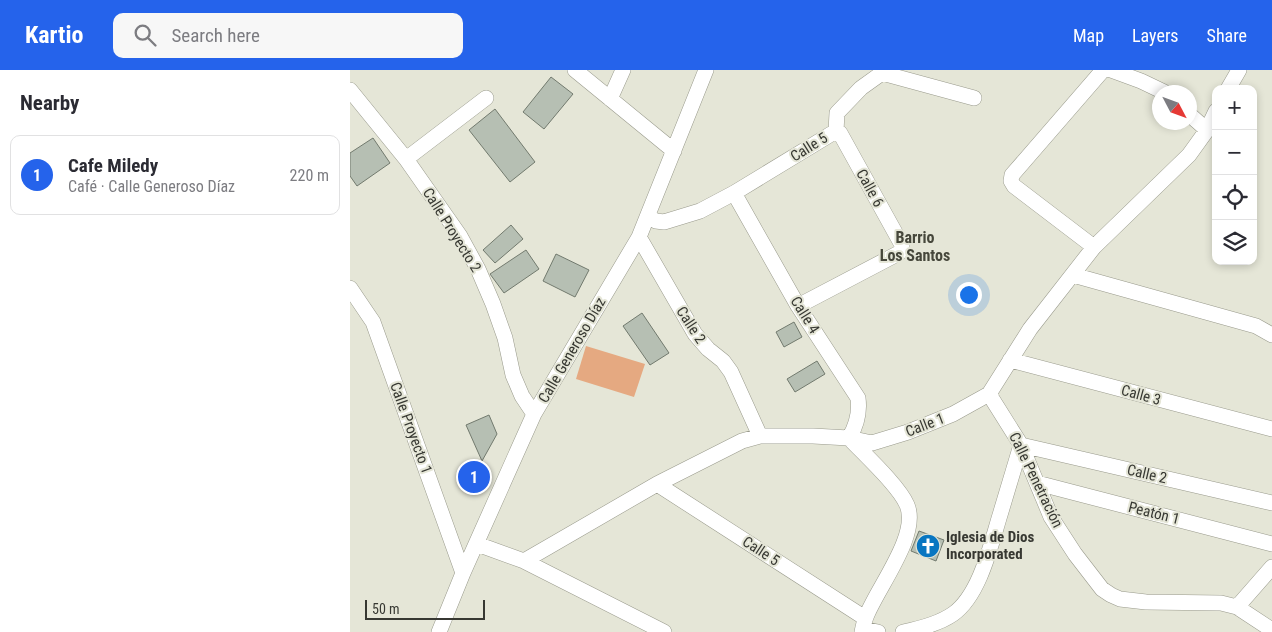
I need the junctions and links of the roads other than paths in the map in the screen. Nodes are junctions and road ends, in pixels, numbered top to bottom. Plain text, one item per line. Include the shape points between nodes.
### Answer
1 (575, 70) edge
2 (623, 70) edge
3 (706, 70) edge
4 (1103, 70) edge
5 (1110, 70) edge
6 (1239, 70) edge
7 (1230, 85) edge
8 (1152, 86) edge
9 (350, 90) edge
10 (486, 98) dead end
11 (974, 98) dead end
12 (610, 99) junction
13 (1212, 119) edge
14 (1197, 121) edge
15 (1207, 130) junction
16 (836, 131) junction
17 (674, 151) junction
18 (406, 159) junction
19 (734, 193) junction
20 (648, 217) junction
21 (639, 237) junction
22 (1094, 247) junction
23 (1073, 275) junction
24 (350, 288) edge
25 (798, 306) junction
26 (1272, 335) edge
27 (1010, 360) junction
28 (990, 394) junction
29 (534, 414) junction
30 (1272, 429) edge
31 (760, 436) junction
32 (849, 438) junction
33 (1021, 445) junction
34 (1037, 483) junction
35 (657, 484) junction
36 (1272, 503) edge
37 (477, 544) junction
38 (1272, 544) edge
39 (524, 561) junction
40 (1272, 567) edge
41 (463, 573) junction
42 (1237, 607) junction
43 (863, 626) edge
44 (1272, 630) edge
45 (440, 632) edge
46 (664, 632) edge
47 (878, 632) edge
48 (902, 632) edge

1 - 12 street
2 - 12 street
3 - 17 street, Calle Generoso Díaz
4 - 22 street via 1012,175 1011,181
5 - 8 street
6 - 7 street
9 - 18 street, Calle Proyecto 2
10 - 18 street
11 - 16 street via 882,73 861,88 837,113
12 - 17 street
13 - 15 street
14 - 15 street
15 - 22 street via 1189,155
16 - 19 street, Calle 5
16 - 25 street, Calle 6 via 840,133 902,249
17 - 20 street, Calle Generoso Díaz
18 - 29 street, Calle Proyecto 2 via 460,236 478,269 505,338 512,375
19 - 20 street, Calle 5 via 700,210 664,222
19 - 25 street, Calle 4
20 - 21 street, Calle Generoso Díaz
21 - 29 street, Calle Generoso Díaz
21 - 31 street, Calle 2 via 695,334 731,372
22 - 23 street
23 - 26 street via 1256,326
23 - 27 street
24 - 41 street, Calle Proyecto 1 via 373,322
25 - 32 street, Calle 4 via 858,398 858,420
27 - 28 street
27 - 30 street, Calle 3
28 - 32 street, Calle 1 via 953,414 908,432 872,443
28 - 33 street, Calle Penetración
29 - 37 street, Calle Generoso Díaz
31 - 32 street, Calle 1
31 - 35 street, Calle 1 via 742,441
32 - 43 street via 895,488 907,505 910,524 904,543
33 - 34 street, Calle Penetración
33 - 36 street, Calle 2
33 - 48 street via 978,580 966,600 953,614 920,629
34 - 38 street, Peatón 1
34 - 42 street, Calle Penetración via 1051,517 1075,554 1111,596 1146,602 1221,603
35 - 39 street, Calle 1
35 - 43 street, Calle 5
37 - 39 street
37 - 41 street, Calle Generoso Díaz
39 - 46 street
40 - 42 street
41 - 45 street, Calle Generoso Díaz
42 - 44 street, Calle Penetración
43 - 47 street

